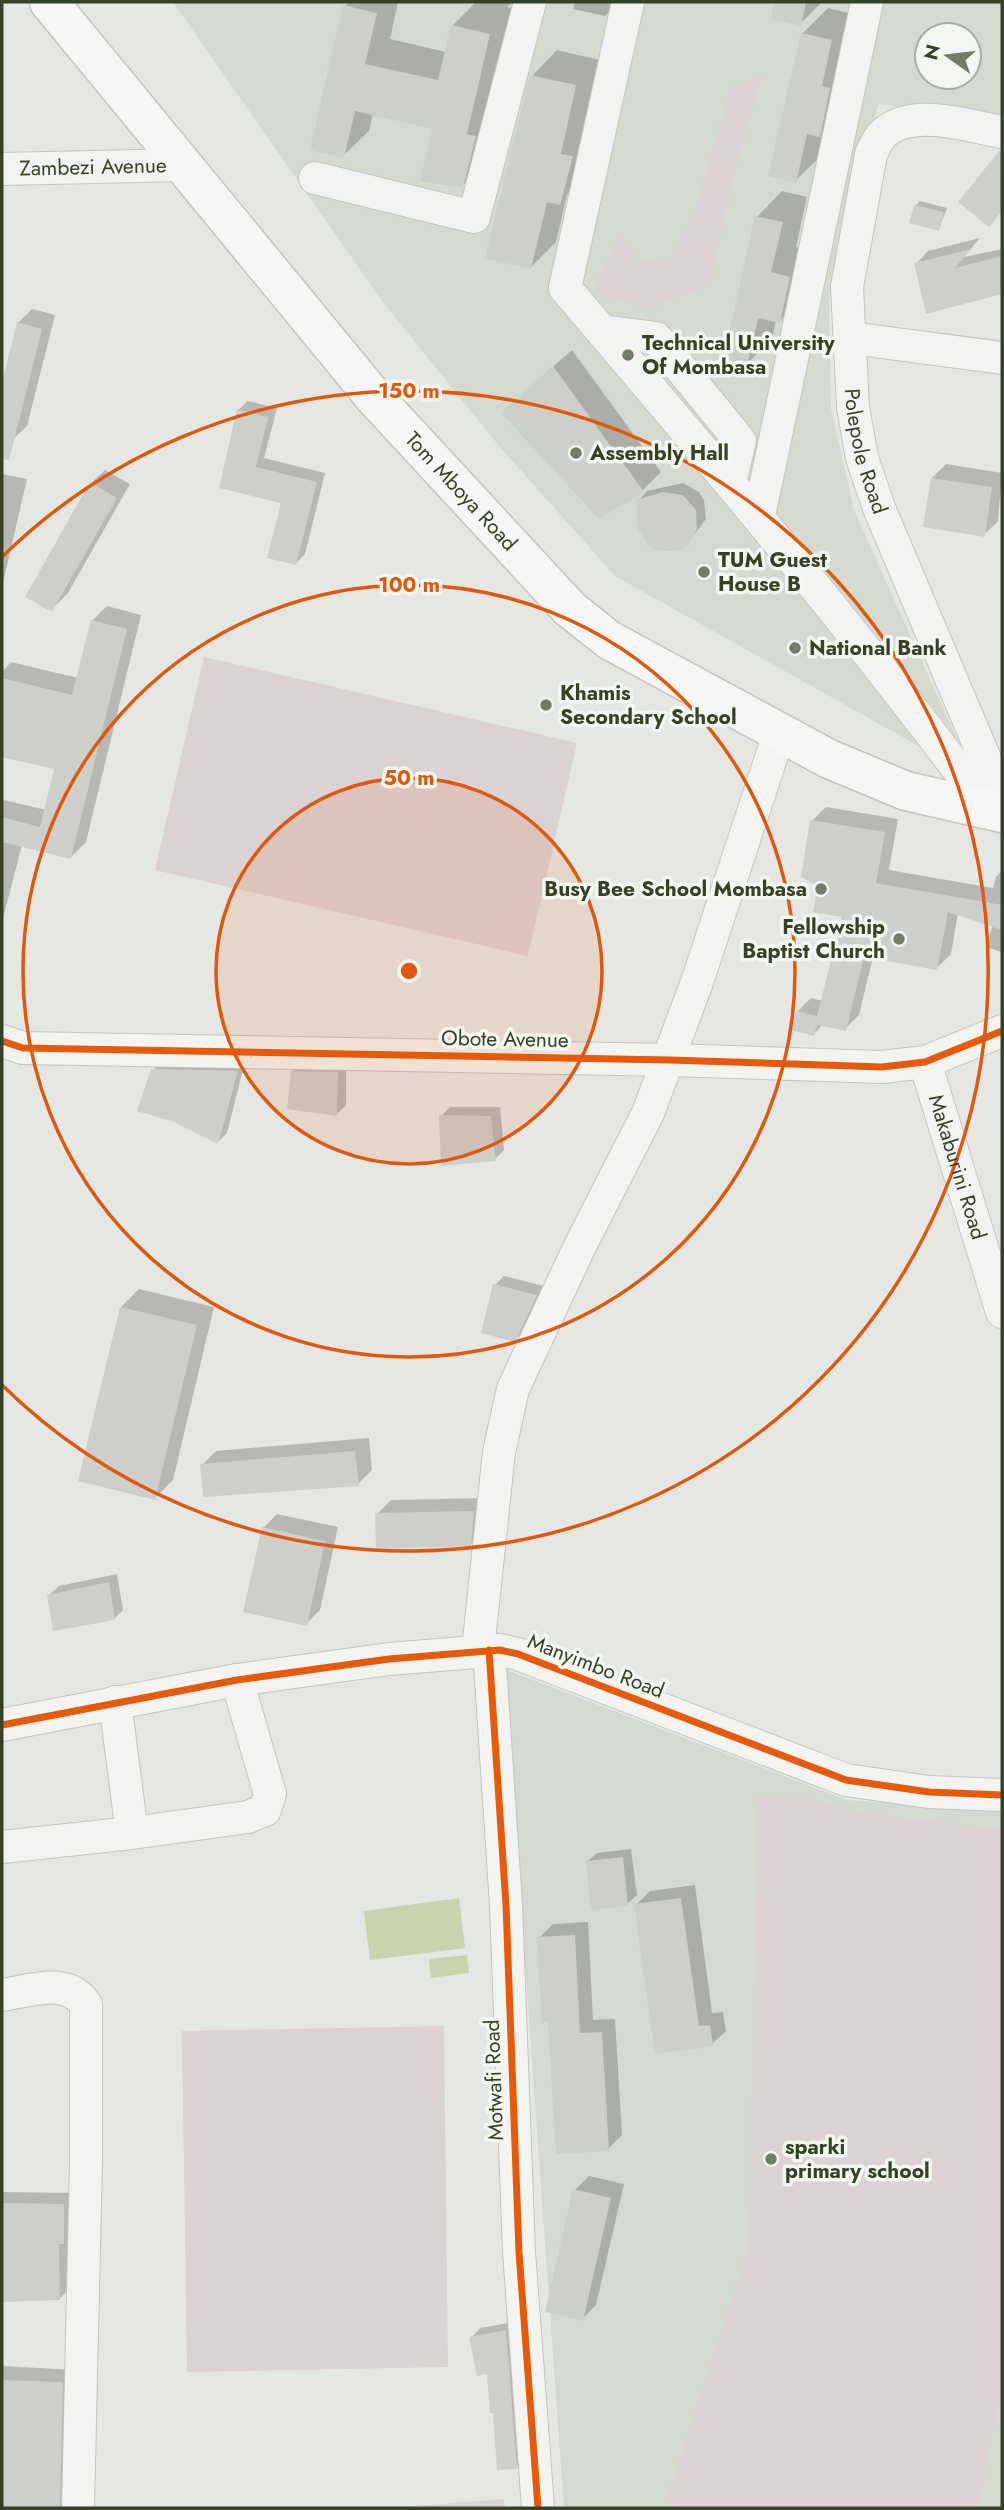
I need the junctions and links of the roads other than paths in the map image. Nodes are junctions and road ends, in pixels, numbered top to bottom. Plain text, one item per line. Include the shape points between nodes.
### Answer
1 (49, 2) edge
2 (530, 2) edge
3 (628, 2) edge
4 (867, 2) edge
5 (1002, 132) edge
6 (183, 164) junction
7 (2, 169) edge
8 (315, 178) dead end
9 (850, 338) junction
10 (1002, 358) edge
11 (759, 516) junction
12 (779, 734) junction
13 (998, 808) edge
14 (1002, 1031) edge
15 (4, 1050) edge
16 (670, 1060) junction
17 (925, 1062) junction
18 (1002, 1312) edge
19 (483, 1650) junction
20 (237, 1681) junction
21 (115, 1702) junction
22 (2, 1726) edge
23 (1002, 1795) edge
24 (132, 1833) junction
25 (2, 1847) edge
26 (2, 1995) edge
27 (78, 2508) edge
28 (538, 2508) edge

1 - 6 main road, Tom Mboya Road
2 - 8 street via 474,217
3 - 11 street via 565,288
4 - 11 street
5 - 9 street, Polepole Road via 930,120 900,124 882,135 871,154 847,287
6 - 7 street, Zambezi Avenue
6 - 12 main road, Tom Mboya Road via 373,396 570,609 609,640
9 - 10 street
9 - 13 street, Polepole Road via 853,407 862,458
11 - 13 street
12 - 13 main road, Tom Mboya Road via 906,791
12 - 16 street, Motwafi Road
14 - 17 street, Obote Avenue
15 - 16 street, Obote Avenue
16 - 17 street, Obote Avenue via 821,1068
16 - 19 street, Motwafi Road via 513,1389 499,1452
17 - 18 street, Makaburini Road
19 - 20 street, Manyimbo Road
19 - 23 street, Manyimbo Road via 517,1654 846,1780 929,1792
19 - 28 street, Motwafi Road via 506,1905 520,2252
20 - 21 street, Manyimbo Road
20 - 24 street via 270,1794 265,1810
21 - 22 street, Manyimbo Road
21 - 24 street
24 - 25 street
26 - 27 street via 61,1987 72,1989 86,2005

